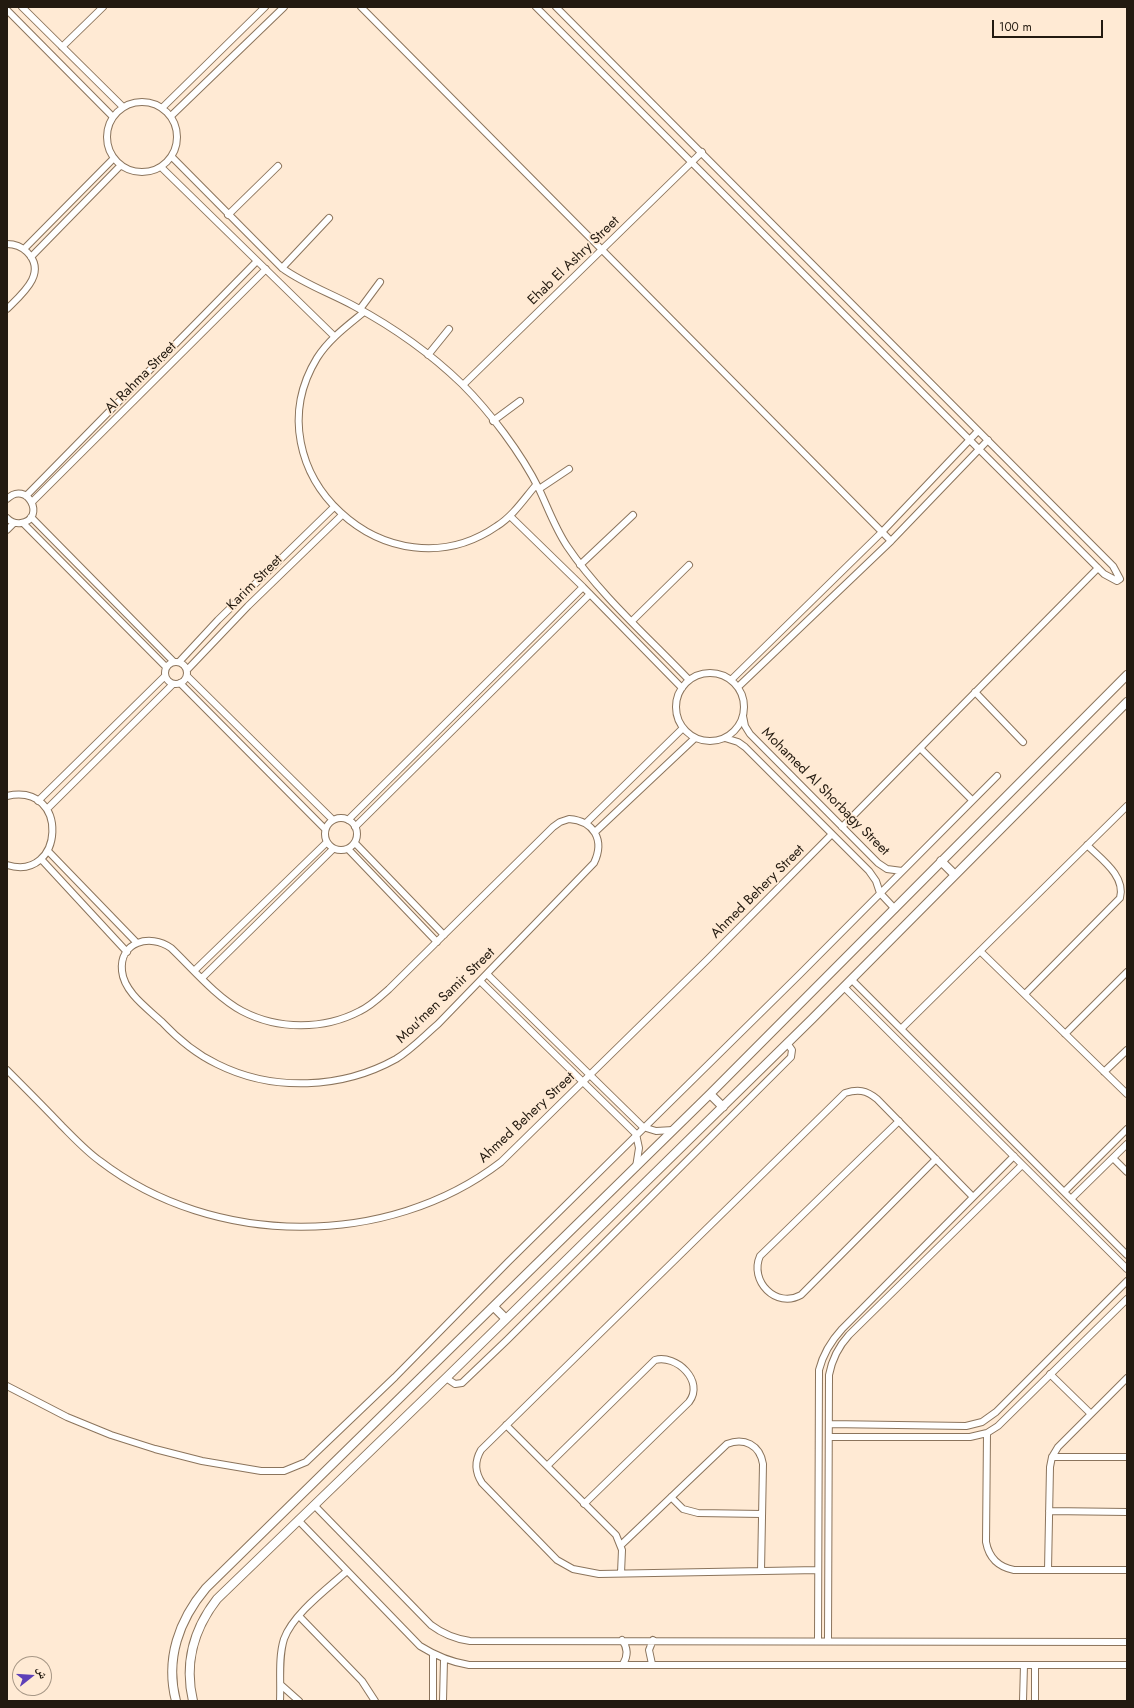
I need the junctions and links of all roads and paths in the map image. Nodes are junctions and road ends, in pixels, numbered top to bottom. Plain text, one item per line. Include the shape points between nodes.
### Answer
1 (22, 7) edge
2 (103, 7) edge
3 (265, 7) edge
4 (284, 7) edge
5 (361, 7) edge
6 (536, 7) edge
7 (556, 7) edge
8 (7, 10) edge
9 (62, 47) junction
10 (123, 107) junction
11 (162, 108) junction
12 (171, 116) junction
13 (113, 117) junction
14 (702, 152) junction
15 (172, 157) junction
16 (114, 158) junction
17 (692, 162) junction
18 (121, 165) junction
19 (278, 166) dead end
20 (161, 167) junction
21 (228, 214) junction
22 (330, 218) dead end
23 (7, 244) edge
24 (24, 249) junction
25 (602, 250) junction
26 (31, 257) junction
27 (257, 261) junction
28 (282, 268) junction
29 (266, 269) junction
30 (380, 282) dead end
31 (7, 309) edge
32 (362, 310) junction
33 (450, 328) dead end
34 (334, 336) junction
35 (428, 355) junction
36 (463, 385) junction
37 (520, 401) dead end
38 (493, 421) junction
39 (978, 431) junction
40 (970, 439) junction
41 (988, 440) junction
42 (980, 449) junction
43 (569, 469) dead end
44 (538, 487) junction
45 (26, 496) junction
46 (8, 497) edge
47 (32, 502) junction
48 (334, 507) junction
49 (342, 515) junction
50 (633, 515) dead end
51 (510, 516) junction
52 (31, 517) junction
53 (7, 518) edge
54 (14, 523) junction
55 (23, 523) junction
56 (7, 530) edge
57 (882, 532) junction
58 (891, 541) junction
59 (291, 548) junction
60 (299, 556) junction
61 (580, 565) junction
62 (689, 565) dead end
63 (1098, 568) junction
64 (583, 587) junction
65 (590, 594) junction
66 (632, 621) junction
67 (176, 662) junction
68 (166, 667) junction
69 (186, 673) junction
70 (1127, 675) edge
71 (165, 676) junction
72 (689, 680) junction
73 (731, 680) junction
74 (180, 683) junction
75 (173, 684) junction
76 (738, 687) junction
77 (682, 688) junction
78 (975, 692) junction
79 (1127, 702) edge
80 (743, 716) junction
81 (683, 728) junction
82 (695, 738) junction
83 (725, 738) junction
84 (1023, 742) dead end
85 (920, 748) junction
86 (997, 776) dead end
87 (7, 796) edge
88 (972, 800) junction
89 (38, 801) junction
90 (1127, 806) edge
91 (47, 809) junction
92 (333, 820) junction
93 (348, 820) junction
94 (586, 823) junction
95 (355, 827) junction
96 (842, 827) junction
97 (325, 829) junction
98 (595, 832) junction
99 (831, 835) junction
100 (326, 843) junction
101 (354, 843) junction
102 (1087, 845) junction
103 (333, 849) junction
104 (348, 849) junction
105 (48, 851) junction
106 (40, 859) junction
107 (941, 861) junction
108 (7, 865) edge
109 (902, 871) junction
110 (955, 875) junction
111 (880, 893) junction
112 (895, 909) junction
113 (444, 935) junction
114 (437, 942) junction
115 (137, 943) junction
116 (980, 951) junction
117 (127, 952) junction
118 (194, 971) junction
119 (1127, 972) edge
120 (487, 974) junction
121 (202, 978) junction
122 (852, 979) junction
123 (480, 981) junction
124 (844, 987) junction
125 (1025, 994) junction
126 (901, 1029) junction
127 (1065, 1034) junction
128 (787, 1044) junction
129 (1127, 1050) edge
130 (7, 1070) edge
131 (1104, 1072) junction
132 (590, 1075) junction
133 (583, 1082) junction
134 (710, 1094) junction
135 (1127, 1094) edge
136 (723, 1107) junction
137 (899, 1121) junction
138 (643, 1127) junction
139 (1127, 1129) edge
140 (673, 1130) junction
141 (636, 1134) junction
142 (1127, 1144) edge
143 (1014, 1156) junction
144 (1113, 1158) junction
145 (936, 1159) junction
146 (1022, 1165) junction
147 (635, 1168) junction
148 (1127, 1172) edge
149 (1064, 1192) junction
150 (973, 1197) junction
151 (1071, 1199) junction
152 (1127, 1255) edge
153 (1127, 1269) edge
154 (1127, 1281) edge
155 (1127, 1299) edge
156 (494, 1307) junction
157 (506, 1319) junction
158 (1050, 1374) junction
159 (446, 1378) junction
160 (1127, 1378) edge
161 (7, 1386) edge
162 (1090, 1414) junction
163 (829, 1424) junction
164 (506, 1425) junction
165 (367, 1432) junction
166 (987, 1433) junction
167 (829, 1437) junction
168 (378, 1442) junction
169 (1127, 1457) edge
170 (1052, 1458) junction
171 (547, 1466) junction
172 (671, 1497) junction
173 (584, 1504) junction
174 (314, 1505) junction
175 (1049, 1511) junction
176 (1127, 1512) edge
177 (762, 1514) junction
178 (298, 1520) junction
179 (621, 1545) junction
180 (818, 1570) junction
181 (1048, 1570) junction
182 (1127, 1570) edge
183 (347, 1571) junction
184 (761, 1571) junction
185 (621, 1573) junction
186 (299, 1616) junction
187 (622, 1640) junction
188 (653, 1640) junction
189 (818, 1641) junction
190 (828, 1641) junction
191 (1127, 1642) edge
192 (433, 1654) junction
193 (444, 1660) junction
194 (623, 1664) junction
195 (652, 1664) junction
196 (1024, 1665) junction
197 (1035, 1665) junction
198 (1127, 1665) edge
199 (281, 1685) junction
200 (176, 1701) edge
201 (193, 1701) edge
202 (280, 1701) edge
203 (299, 1701) edge
204 (375, 1701) edge
205 (433, 1701) edge
206 (443, 1701) edge
207 (1023, 1701) edge
208 (1035, 1701) edge

1 - 9 street
2 - 9 street
3 - 11 street
4 - 12 street
5 - 25 street
6 - 17 street
7 - 14 street
8 - 13 street
9 - 10 street
10 - 11 street via 135,102 147,102
10 - 13 street
11 - 12 street
12 - 15 street via 178,141
13 - 16 street via 107,137
14 - 17 street, Ehab El Ashry Street
14 - 39 street
15 - 20 street
15 - 21 street
16 - 18 street
16 - 24 street
17 - 25 street, Ehab El Ashry Street
17 - 40 street
18 - 20 street via 128,170 145,172
18 - 26 street
19 - 21 street
20 - 27 street
21 - 28 street
22 - 28 street
23 - 24 street
24 - 26 street
25 - 36 street, Ehab El Ashry Street
25 - 57 street
26 - 31 street via 35,273 33,280
27 - 29 street
27 - 45 street, Al Rahma Street
28 - 32 street
29 - 34 street
29 - 47 street, Al Rahma Street
30 - 32 street
32 - 34 street
32 - 35 street
33 - 35 street
34 - 48 street via 310,372 300,414 302,443 310,471 324,496
35 - 36 street
36 - 38 street
37 - 38 street
38 - 44 street
39 - 40 street
39 - 41 street
40 - 42 street
40 - 57 street
41 - 42 street
41 - 63 street via 1113,566 1120,579 1117,581 1108,577
42 - 58 street
42 - 63 street
43 - 44 street
44 - 51 street
44 - 61 street via 556,526
45 - 46 street via 18,494
45 - 47 street
47 - 52 street
48 - 49 street
48 - 59 street, Karim Street
49 - 51 street via 385,541 401,546 429,548 467,542 488,532
49 - 60 street, Karim Street
50 - 61 street
51 - 64 street
52 - 55 street
52 - 67 street
53 - 54 street
54 - 55 street
54 - 56 street
55 - 68 street
57 - 58 street
57 - 73 street
58 - 76 street
59 - 60 street
59 - 67 street, Karim Street
60 - 69 street, Karim Street
61 - 66 street
62 - 66 street
63 - 78 street
64 - 65 street
64 - 93 street
65 - 77 street
65 - 95 street
66 - 72 street
67 - 68 street
67 - 69 street via 184,665
68 - 71 street
69 - 74 street
69 - 92 street
70 - 107 street
71 - 75 street
71 - 89 street
72 - 73 street via 697,675 710,673
72 - 77 street
73 - 76 street
74 - 75 street
74 - 97 street
75 - 91 street
76 - 80 street via 744,701
77 - 81 street via 676,701 676,708
78 - 84 street
78 - 85 street
79 - 110 street
80 - 83 street via 736,729
80 - 96 street, Mohamed Al Shorbagy Street via 750,734
81 - 82 street
81 - 94 street
82 - 83 street via 710,741
82 - 98 street
83 - 99 street, Mohamed Al Shorbagy Street via 745,747
85 - 88 street
85 - 96 street
86 - 88 street
87 - 89 street via 18,794
88 - 109 street
89 - 91 street
90 - 102 street
91 - 105 street via 54,830 53,841
92 - 93 street
92 - 97 street
93 - 95 street
94 - 98 street
94 - 113 street via 569,819 553,827
95 - 101 street via 357,838
96 - 109 street, Mohamed Al Shorbagy Street via 882,866
97 - 100 street
98 - 120 street, Mou'men Samir Street via 599,848 594,863
99 - 111 street, Mohamed Al Shorbagy Street via 873,876
99 - 132 street, Ahmed Behery Street
100 - 103 street
100 - 118 street
101 - 104 street
101 - 113 street
102 - 116 street
102 - 125 street via 1119,880 1120,898
103 - 104 street
103 - 121 street
104 - 114 street
105 - 106 street
105 - 115 street
106 - 108 street via 31,865 20,867
106 - 117 street
107 - 110 street
107 - 112 street
109 - 111 street
110 - 122 street
111 - 112 street, Mohamed Al Shorbagy Street
111 - 138 street
112 - 134 street
113 - 114 street
114 - 121 street via 389,989 361,1011 315,1025 278,1023 241,1011
115 - 117 street
115 - 118 street via 150,940 164,942
116 - 125 street
116 - 126 street
117 - 123 street, Mou'men Samir Street via 122,968 125,985 184,1042 217,1064 238,1073 276,1082 329,1082 353,1077 396,1059 415,1045
118 - 121 street
119 - 127 street
120 - 123 street, Mou'men Samir Street
120 - 132 street
122 - 124 street
122 - 126 street
123 - 133 street
124 - 128 street
124 - 143 street
125 - 127 street
126 - 149 street
127 - 131 street
128 - 136 street
128 - 159 street via 792,1050 791,1057 507,1340 462,1383 455,1384
129 - 131 street
130 - 133 street, Ahmed Behery Street via 100,1161 165,1199 220,1217 276,1226 310,1227 353,1224 390,1216 462,1187 501,1162
131 - 135 street
132 - 133 street, Ahmed Behery Street
132 - 138 street
133 - 141 street
134 - 136 street
134 - 140 street
136 - 157 street
137 - 145 street
137 - 145 street via 760,1256 756,1270 760,1284 775,1297 782,1299 801,1295
137 - 164 street via 870,1093 861,1090 845,1093
138 - 140 street via 656,1131
138 - 141 street
139 - 149 street
140 - 147 street
141 - 147 street via 639,1148
141 - 161 street via 395,1377 315,1454 295,1467 284,1471 261,1471 202,1461 156,1449 111,1435 67,1417
142 - 144 street
143 - 146 street
143 - 150 street
144 - 148 street
144 - 151 street
145 - 150 street
146 - 153 street
146 - 163 street via 844,1341 830,1368
147 - 156 street
149 - 151 street
150 - 180 street via 842,1329 831,1341 824,1355 819,1370
151 - 152 street
154 - 163 street via 996,1412 982,1422 966,1426
155 - 158 street
156 - 157 street
156 - 165 street
157 - 159 street
158 - 162 street
158 - 166 street via 998,1426
159 - 168 street
160 - 162 street
162 - 170 street via 1058,1447
163 - 167 street
164 - 171 street
164 - 185 street via 477,1457 476,1471 482,1483 557,1560 590,1573
165 - 168 street
165 - 200 street via 193,1603 182,1625 173,1656 172,1675
166 - 167 street via 976,1437
166 - 181 street via 988,1549 995,1561 1007,1568
167 - 190 street
168 - 174 street
169 - 170 street
170 - 175 street
171 - 173 street
171 - 173 street via 655,1360 661,1358 673,1361 692,1378 695,1390 689,1402
172 - 177 street via 683,1508 698,1514
172 - 177 street via 727,1444 740,1441 754,1446 762,1457
172 - 179 street
173 - 179 street via 613,1531
174 - 178 street
174 - 187 street via 425,1620 449,1636 470,1641
175 - 176 street
175 - 181 street
177 - 184 street
178 - 183 street
178 - 201 street via 217,1599 207,1612 190,1657 189,1673
179 - 185 street
180 - 184 street
180 - 189 street
181 - 182 street
183 - 186 street
183 - 192 street via 410,1637
184 - 185 street
186 - 199 street via 284,1639
186 - 204 street via 362,1681
187 - 188 street
187 - 194 street via 627,1655
188 - 189 street
188 - 195 street via 649,1650
189 - 190 street
190 - 191 street
192 - 193 street
192 - 205 street
193 - 194 street via 469,1665
193 - 206 street
194 - 195 street
195 - 196 street
196 - 197 street
196 - 207 street
197 - 198 street
197 - 208 street
199 - 202 street
199 - 203 street

